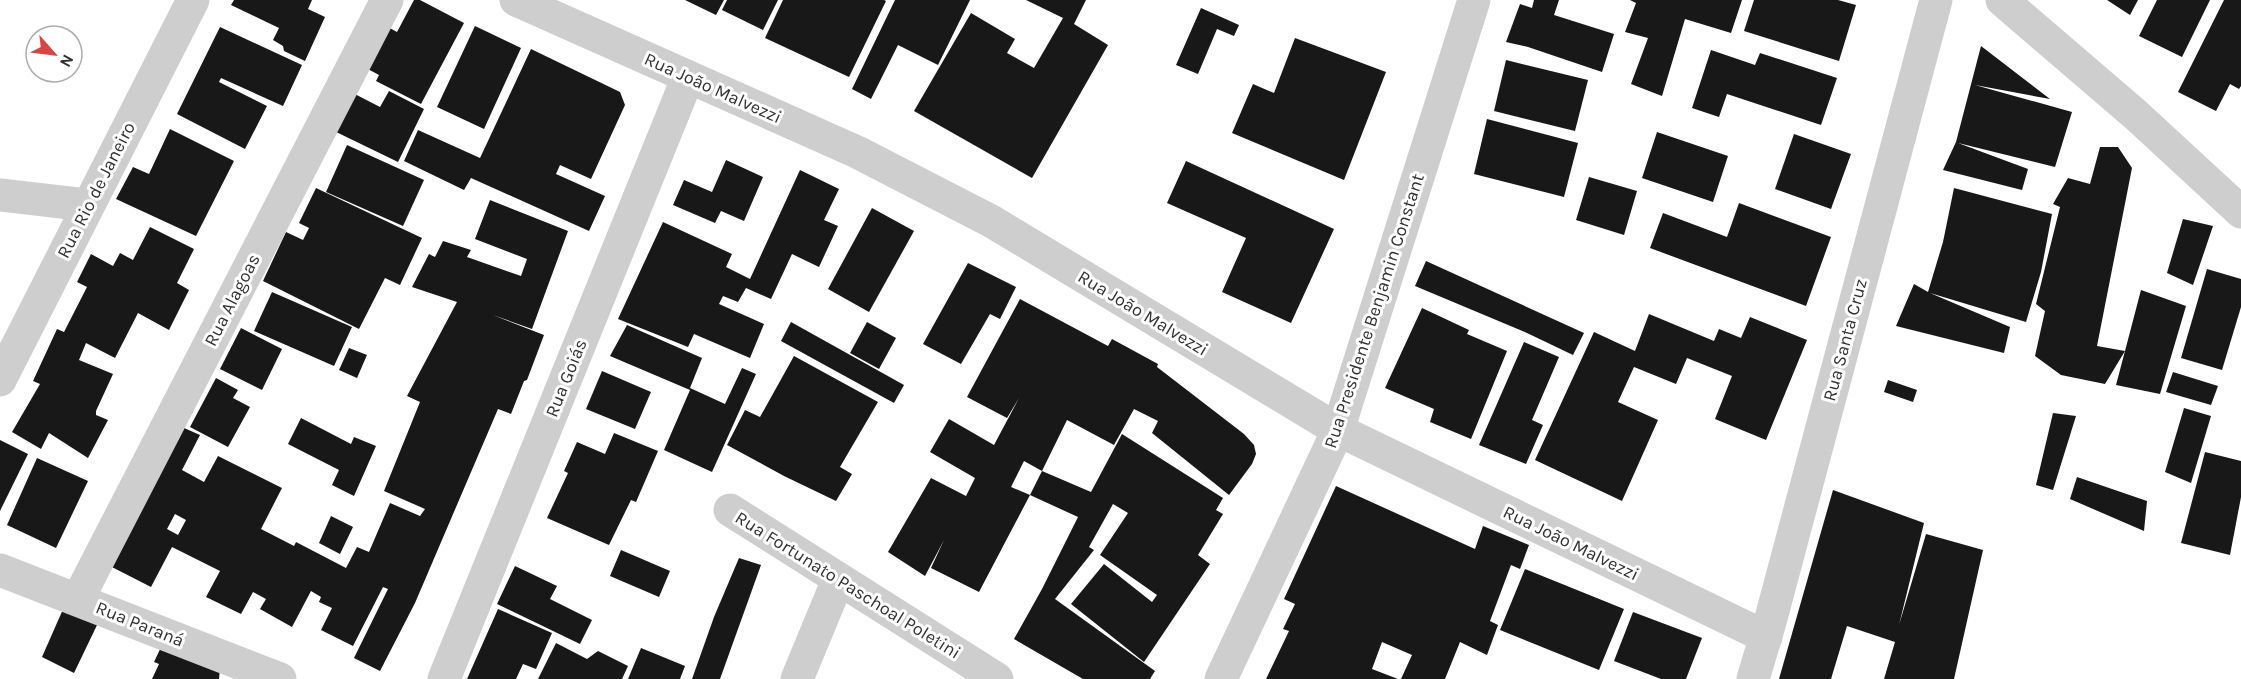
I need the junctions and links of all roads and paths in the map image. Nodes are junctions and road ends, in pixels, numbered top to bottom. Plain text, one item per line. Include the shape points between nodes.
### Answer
1 (193, 0) edge
2 (387, 0) edge
3 (516, 0) edge
4 (1474, 0) edge
5 (1936, 0) edge
6 (2002, 0) edge
7 (688, 77) junction
8 (0, 195) edge
9 (87, 205) junction
10 (2241, 212) edge
11 (0, 380) edge
12 (1338, 430) junction
13 (730, 510) dead end
14 (0, 570) edge
15 (838, 580) junction
16 (78, 599) junction
17 (1766, 637) junction
18 (280, 679) edge
19 (444, 679) edge
20 (797, 679) edge
21 (997, 679) edge
22 (1221, 679) edge
23 (1753, 679) edge

1 - 9 street, Rua Rio de Janeiro
2 - 16 street, Rua Alagoas
3 - 7 street, Rua João Malvezzi
4 - 12 street, Rua Presidente Benjamin Constant
5 - 17 street, Rua Santa Cruz
6 - 10 street
7 - 12 street, Rua João Malvezzi via 857,152 991,221
7 - 19 street, Rua Goiás
8 - 9 street
9 - 11 street, Rua Rio de Janeiro
12 - 17 street, Rua João Malvezzi
12 - 22 street, Rua Presidente Benjamin Constant
13 - 15 street, Rua Fortunato Paschoal Poletini
14 - 16 street, Rua Paraná
15 - 20 street
15 - 21 street, Rua Fortunato Paschoal Poletini
16 - 18 street, Rua Paraná
17 - 23 street, Rua Santa Cruz

